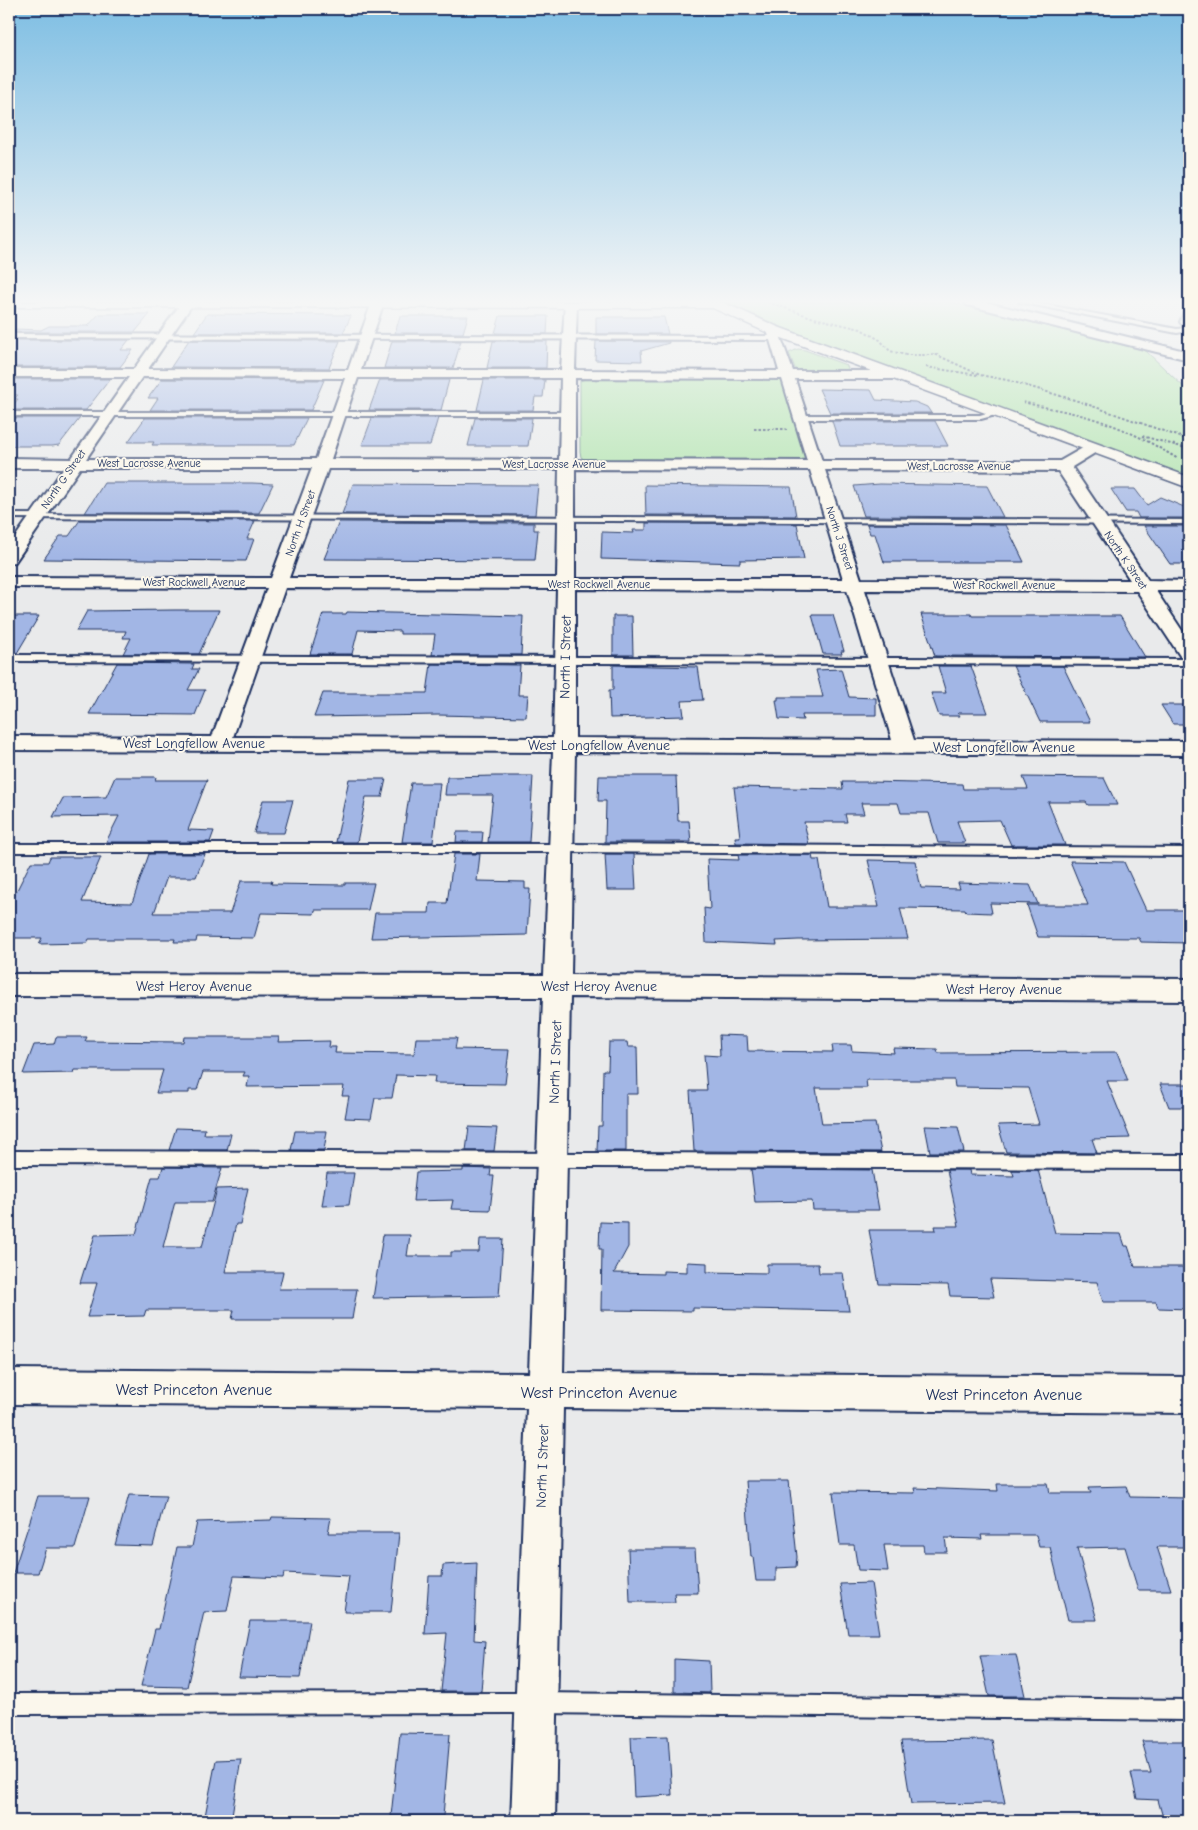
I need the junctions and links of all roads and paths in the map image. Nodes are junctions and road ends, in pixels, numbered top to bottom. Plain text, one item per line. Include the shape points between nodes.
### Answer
1 (128, 387) edge
2 (348, 387) edge
3 (568, 387) edge
4 (791, 387) edge
5 (930, 387) edge
6 (1032, 387) edge
7 (996, 412) junction
8 (9, 414) edge
9 (110, 414) junction
10 (568, 414) junction
11 (338, 416) junction
12 (803, 423) junction
13 (754, 429) dead end
14 (770, 429) junction
15 (770, 434) dead end
16 (1135, 434) dead end
17 (1189, 440) edge
18 (1093, 448) junction
19 (1189, 449) edge
20 (9, 462) edge
21 (74, 463) junction
22 (322, 464) junction
23 (568, 464) junction
24 (817, 465) junction
25 (1063, 466) junction
26 (1189, 483) edge
27 (9, 516) edge
28 (38, 516) junction
29 (302, 518) junction
30 (567, 518) junction
31 (834, 520) junction
32 (1100, 522) junction
33 (1189, 522) edge
34 (9, 558) edge
35 (9, 582) edge
36 (278, 583) junction
37 (566, 584) junction
38 (854, 584) junction
39 (1143, 586) junction
40 (1189, 586) edge
41 (1189, 655) edge
42 (9, 658) edge
43 (251, 658) junction
44 (565, 659) junction
45 (878, 660) junction
46 (1189, 662) edge
47 (9, 743) edge
48 (220, 743) junction
49 (564, 744) junction
50 (905, 746) junction
51 (1189, 748) edge
52 (9, 848) edge
53 (561, 848) junction
54 (1189, 852) edge
55 (9, 985) edge
56 (558, 986) junction
57 (1189, 990) edge
58 (9, 1158) edge
59 (552, 1159) junction
60 (1189, 1162) edge
61 (9, 1387) edge
62 (544, 1391) junction
63 (1189, 1395) edge
64 (536, 1703) junction
65 (9, 1704) edge
66 (1189, 1710) edge
67 (533, 1821) edge

1 - 9 street, North G Street
2 - 11 street, North H Street
3 - 10 street, North I Street
4 - 12 street, North J Street
5 - 7 street
6 - 17 path
7 - 12 lane via 981,417
7 - 18 street
8 - 9 lane
9 - 11 lane
9 - 21 street, North G Street
10 - 11 lane
10 - 23 street, North I Street
11 - 22 street, North H Street
12 - 14 path
12 - 24 street, North J Street
13 - 14 path
14 - 15 path
16 - 19 path
18 - 25 street
18 - 26 street
20 - 21 street, West Lacrosse Avenue
21 - 22 street, West Lacrosse Avenue
21 - 28 street, North G Street
22 - 23 street, West Lacrosse Avenue
22 - 29 street, North H Street
23 - 24 street, West Lacrosse Avenue
23 - 30 street, North I Street
24 - 25 street, West Lacrosse Avenue
24 - 31 street, North J Street
25 - 32 street, North K Street
27 - 28 lane
28 - 29 lane
28 - 34 street, North G Street
29 - 30 lane
29 - 36 street, North H Street
30 - 31 lane
30 - 37 street, North I Street
31 - 32 lane
31 - 38 street, North J Street
32 - 33 lane
32 - 39 street, North K Street
35 - 36 street, West Rockwell Avenue
36 - 37 street, West Rockwell Avenue
36 - 43 street, North H Street
37 - 38 street, West Rockwell Avenue
37 - 44 street, North I Street
38 - 39 street, West Rockwell Avenue
38 - 45 street, North J Street
39 - 40 street, West Rockwell Avenue
39 - 41 street, North K Street
42 - 43 lane
43 - 44 lane
43 - 48 street, North H Street
44 - 45 lane
44 - 49 street, North I Street
45 - 46 lane
45 - 50 street, North J Street
47 - 48 street, West Longfellow Avenue
48 - 49 street, West Longfellow Avenue
49 - 50 street, West Longfellow Avenue
49 - 53 street, North I Street
50 - 51 street, West Longfellow Avenue
52 - 53 lane
53 - 54 lane
53 - 56 street, North I Street
55 - 56 street, West Heroy Avenue
56 - 57 street, West Heroy Avenue
56 - 59 street, North I Street
58 - 59 lane
59 - 60 lane
59 - 62 street, North I Street
61 - 62 street, West Princeton Avenue
62 - 63 street, West Princeton Avenue
62 - 64 street, North I Street
64 - 65 lane
64 - 66 lane
64 - 67 street, North I Street

